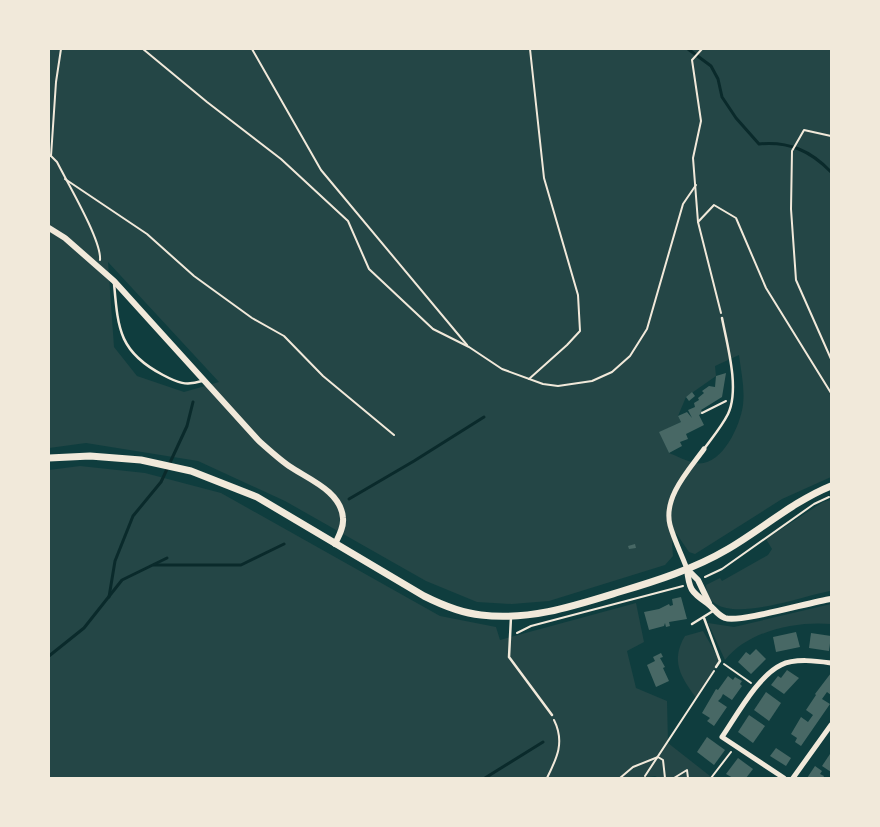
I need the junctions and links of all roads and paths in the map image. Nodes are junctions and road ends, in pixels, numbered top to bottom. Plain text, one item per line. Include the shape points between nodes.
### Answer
1 (61, 49) edge
2 (143, 49) edge
3 (252, 49) edge
4 (530, 49) edge
5 (702, 49) edge
6 (831, 136) edge
7 (50, 155) edge
8 (65, 179) junction
9 (696, 185) junction
10 (698, 222) junction
11 (49, 228) edge
12 (100, 267) junction
13 (114, 281) junction
14 (722, 318) joint
15 (469, 347) junction
16 (831, 359) edge
17 (529, 379) junction
18 (203, 381) junction
19 (831, 394) edge
20 (732, 401) junction
21 (702, 414) dead end
22 (394, 435) dead end
23 (704, 449) joint
24 (49, 458) edge
25 (831, 486) edge
26 (831, 496) edge
27 (335, 544) junction
28 (687, 569) junction
29 (698, 580) junction
30 (688, 585) junction
31 (831, 599) edge
32 (712, 607) junction
33 (511, 617) junction
34 (704, 618) junction
35 (692, 624) dead end
36 (509, 637) junction
37 (720, 660) junction
38 (831, 663) edge
39 (716, 667) joint
40 (757, 687) junction
41 (552, 715) joint
42 (831, 725) edge
43 (736, 746) junction
44 (658, 757) junction
45 (645, 776) dead end
46 (547, 778) edge
47 (620, 778) edge
48 (665, 778) edge
49 (674, 778) edge
50 (688, 778) edge
51 (711, 778) edge
52 (784, 778) edge
53 (793, 778) edge

1 - 7 path
2 - 15 path via 281,159 348,222 369,269 433,330
3 - 15 path via 321,170
4 - 17 path via 544,178 578,295 580,331
5 - 9 path via 692,60 701,121 693,158
6 - 16 path via 804,130 792,151 791,209 796,280
7 - 8 path
8 - 12 path via 101,254
8 - 22 path via 147,234 194,276 252,318 284,336 322,376
9 - 10 path
9 - 17 path via 683,204 647,329 630,356 612,372 592,381 558,386
10 - 14 path
10 - 19 path via 714,205 736,218 766,288
11 - 12 street
12 - 13 street
13 - 18 street
13 - 18 lane via 117,319 127,348 143,364 177,383 189,386
14 - 20 lane
15 - 17 path via 502,369
18 - 27 street via 275,456 323,487 334,498 343,518
20 - 21 path via 724,401
20 - 23 lane via 728,414
23 - 28 street via 681,480 669,506 670,525
24 - 27 main road via 90,456 141,460 191,470 257,497
25 - 28 main road via 803,500 726,550
26 - 29 path via 814,504 722,569
27 - 33 main road via 449,608 480,616
28 - 29 street
28 - 30 street
28 - 33 main road via 568,608
29 - 32 street
30 - 32 street via 694,594
30 - 36 path via 531,626
31 - 32 street via 738,619 725,618
32 - 34 lane
33 - 36 lane
34 - 35 lane
34 - 37 lane
36 - 41 lane via 509,657
37 - 39 lane
37 - 40 path
38 - 40 street via 798,661 782,664
39 - 44 path
40 - 43 street via 722,736
41 - 46 path via 560,731 560,753
42 - 53 street
43 - 51 path
43 - 52 street
44 - 45 path
44 - 47 path via 632,767
44 - 48 path via 663,760
49 - 50 path via 687,770

